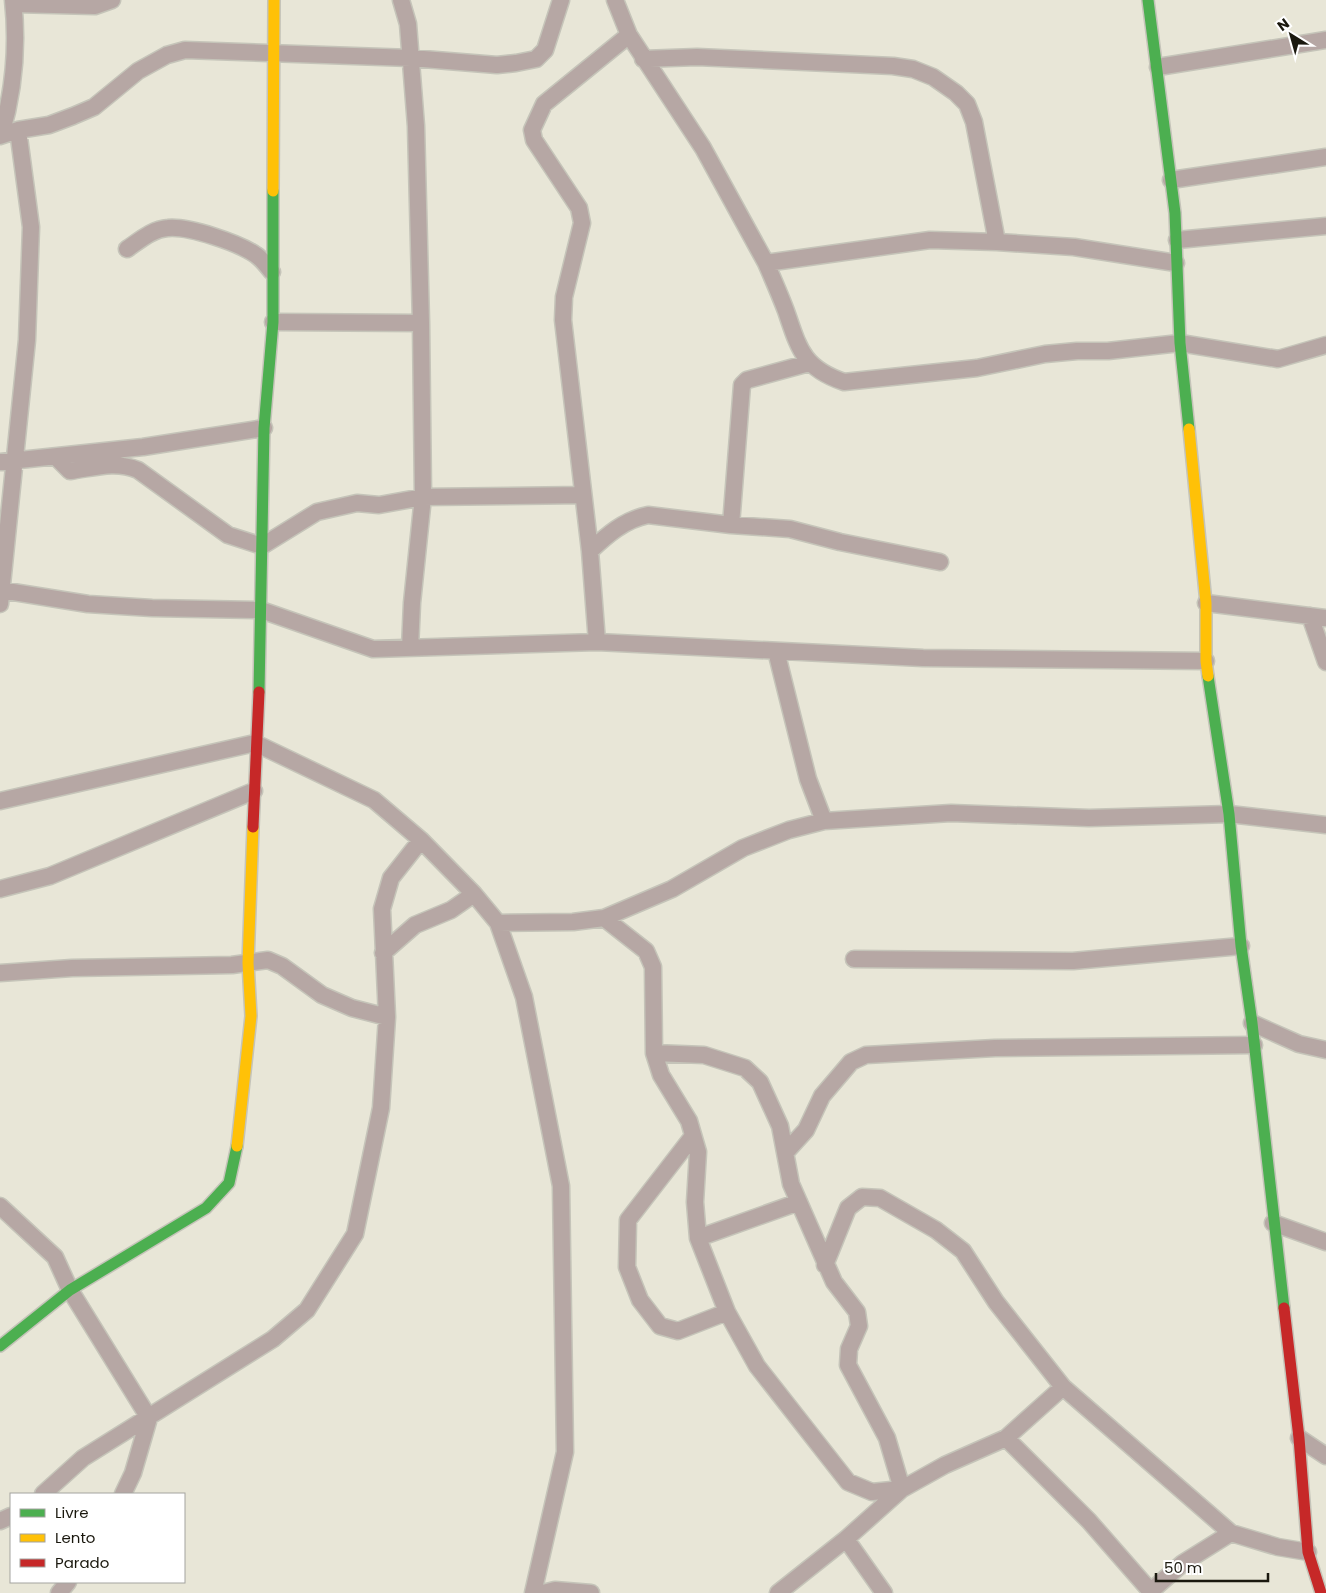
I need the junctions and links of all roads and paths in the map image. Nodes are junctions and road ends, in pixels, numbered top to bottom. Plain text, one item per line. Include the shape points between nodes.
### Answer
1 (112, 0) edge
2 (274, 0) edge
3 (401, 0) edge
4 (561, 0) edge
5 (615, 0) edge
6 (1148, 0) edge
7 (14, 2) edge
8 (629, 35) junction
9 (1326, 40) edge
10 (273, 54) junction
11 (411, 58) junction
12 (643, 59) junction
13 (1158, 67) junction
14 (18, 130) junction
15 (1, 135) edge
16 (1326, 157) edge
17 (1171, 180) junction
18 (1326, 226) edge
19 (1177, 240) junction
20 (997, 242) junction
21 (127, 249) dead end
22 (766, 263) junction
23 (1176, 264) junction
24 (272, 272) junction
25 (273, 322) junction
26 (421, 322) junction
27 (1180, 343) junction
28 (1326, 345) edge
29 (809, 363) junction
30 (264, 428) junction
31 (56, 457) junction
32 (7, 462) edge
33 (583, 495) junction
34 (423, 497) junction
35 (730, 525) junction
36 (262, 546) junction
37 (590, 551) junction
38 (940, 562) dead end
39 (0, 595) edge
40 (1206, 603) junction
41 (261, 610) junction
42 (1310, 616) junction
43 (1326, 618) edge
44 (597, 642) junction
45 (410, 648) junction
46 (776, 651) junction
47 (1206, 660) junction
48 (1326, 662) edge
49 (255, 742) junction
50 (254, 791) junction
51 (0, 801) edge
52 (1229, 814) junction
53 (824, 821) junction
54 (1326, 825) edge
55 (421, 840) junction
56 (0, 889) edge
57 (474, 894) junction
58 (604, 918) junction
59 (498, 923) junction
60 (1241, 946) junction
61 (383, 952) junction
62 (854, 959) dead end
63 (248, 963) junction
64 (0, 973) edge
65 (386, 1017) junction
66 (1252, 1023) junction
67 (1254, 1044) junction
68 (1326, 1050) edge
69 (654, 1053) junction
70 (693, 1136) junction
71 (785, 1153) junction
72 (800, 1202) junction
73 (0, 1206) edge
74 (1273, 1223) junction
75 (698, 1238) junction
76 (836, 1239) junction
77 (1326, 1242) edge
78 (818, 1243) junction
79 (826, 1265) junction
80 (70, 1290) junction
81 (727, 1312) junction
82 (0, 1346) edge
83 (1064, 1387) junction
84 (149, 1418) junction
85 (1006, 1438) junction
86 (1299, 1438) junction
87 (1326, 1456) edge
88 (902, 1489) junction
89 (44, 1493) edge
90 (123, 1493) edge
91 (1231, 1533) junction
92 (846, 1539) junction
93 (1308, 1552) junction
94 (67, 1583) edge
95 (1152, 1592) edge
96 (59, 1593) edge
97 (533, 1593) edge
98 (543, 1593) edge
99 (591, 1593) edge
100 (778, 1593) edge
101 (884, 1593) edge
102 (1321, 1593) edge

1 - 7 street via 95,6
2 - 10 street
3 - 11 street via 408,24
4 - 11 street via 545,50 536,60 497,65
5 - 8 street
6 - 13 street
7 - 15 street via 14,66 10,102
8 - 12 street
8 - 33 street via 568,87 551,96 532,130 534,140 579,208 582,223 564,297 563,320
9 - 13 street
10 - 11 street
10 - 14 street via 185,50 167,55 138,71 94,107 49,125
10 - 24 street
11 - 26 street
12 - 20 street via 697,57 893,66 913,69 932,78 956,93 971,111
12 - 22 street via 703,148
13 - 17 street
14 - 15 street
14 - 32 street via 31,228 27,340
16 - 17 street
17 - 19 street
18 - 19 street
19 - 23 street
20 - 22 street via 930,240
20 - 23 street via 1074,248
21 - 24 street via 152,232 168,228 191,231 243,248 257,256
22 - 29 street via 794,338
23 - 27 street
24 - 25 street
25 - 26 street
25 - 30 street
26 - 34 street
27 - 28 street via 1278,359
27 - 29 street via 1044,354 977,368 844,382 825,375
27 - 40 street
29 - 35 street via 742,384
30 - 31 street
30 - 36 street
31 - 32 street
31 - 36 street via 70,471 106,465 126,465 138,470 228,535
32 - 39 street
33 - 34 street
33 - 37 street
34 - 36 street via 379,505 357,503 316,512
34 - 45 street
35 - 37 street via 642,516 621,525
35 - 38 street via 790,529
36 - 41 street
37 - 44 street
39 - 41 street via 152,608
40 - 42 street
40 - 47 street
41 - 45 street via 374,649
41 - 49 street
42 - 43 street
42 - 48 street
44 - 45 street
44 - 46 street
46 - 47 street via 923,658
46 - 53 street via 808,779
47 - 52 street
49 - 50 street
49 - 51 street
49 - 55 street via 374,800
50 - 56 street via 50,876
50 - 63 street
52 - 53 street via 1089,818 951,813
52 - 54 street
52 - 60 street
53 - 58 street via 789,830 743,848 672,889
55 - 57 street
55 - 61 street via 391,878 382,909
57 - 59 street
57 - 61 street via 451,910 416,925
58 - 59 street via 573,922
58 - 69 street via 646,951 653,967
59 - 97 street via 524,997 561,1186 565,1452
60 - 62 street via 1073,961
60 - 66 street
61 - 65 street
63 - 64 street
63 - 65 street via 268,960 282,966 322,995 352,1008
63 - 80 street via 251,1016 237,1149 229,1183 206,1208
65 - 84 street via 381,1108 355,1234 307,1310 273,1338
66 - 67 street
66 - 68 street via 1299,1044
67 - 71 street via 995,1048 866,1055 851,1062 822,1096 806,1130
67 - 74 street
69 - 70 street via 661,1076 689,1120
69 - 71 street via 704,1055 745,1068 760,1082 780,1126
70 - 75 street via 698,1152 695,1202
70 - 81 street via 628,1220 627,1267 640,1300 660,1326 678,1331
71 - 72 street via 791,1184
72 - 75 street
72 - 78 street
73 - 80 street via 55,1257
74 - 77 street
74 - 86 street
75 - 81 street
76 - 78 street
76 - 79 street
76 - 83 street via 848,1208 862,1197 880,1198 936,1230 963,1251 996,1302
78 - 79 street
79 - 88 street via 834,1282 857,1312 860,1326 849,1349 848,1365 887,1438
80 - 82 street
80 - 84 street
81 - 88 street via 757,1366 848,1482 872,1492
83 - 85 street
83 - 91 street
84 - 89 street via 83,1458
84 - 90 street via 133,1473
85 - 88 street via 944,1465
85 - 95 street via 1089,1521
86 - 87 street
86 - 93 street
88 - 92 street
91 - 93 street
91 - 95 street via 1183,1563
92 - 100 street
92 - 101 street
93 - 102 street
94 - 96 street
98 - 99 street via 555,1590

